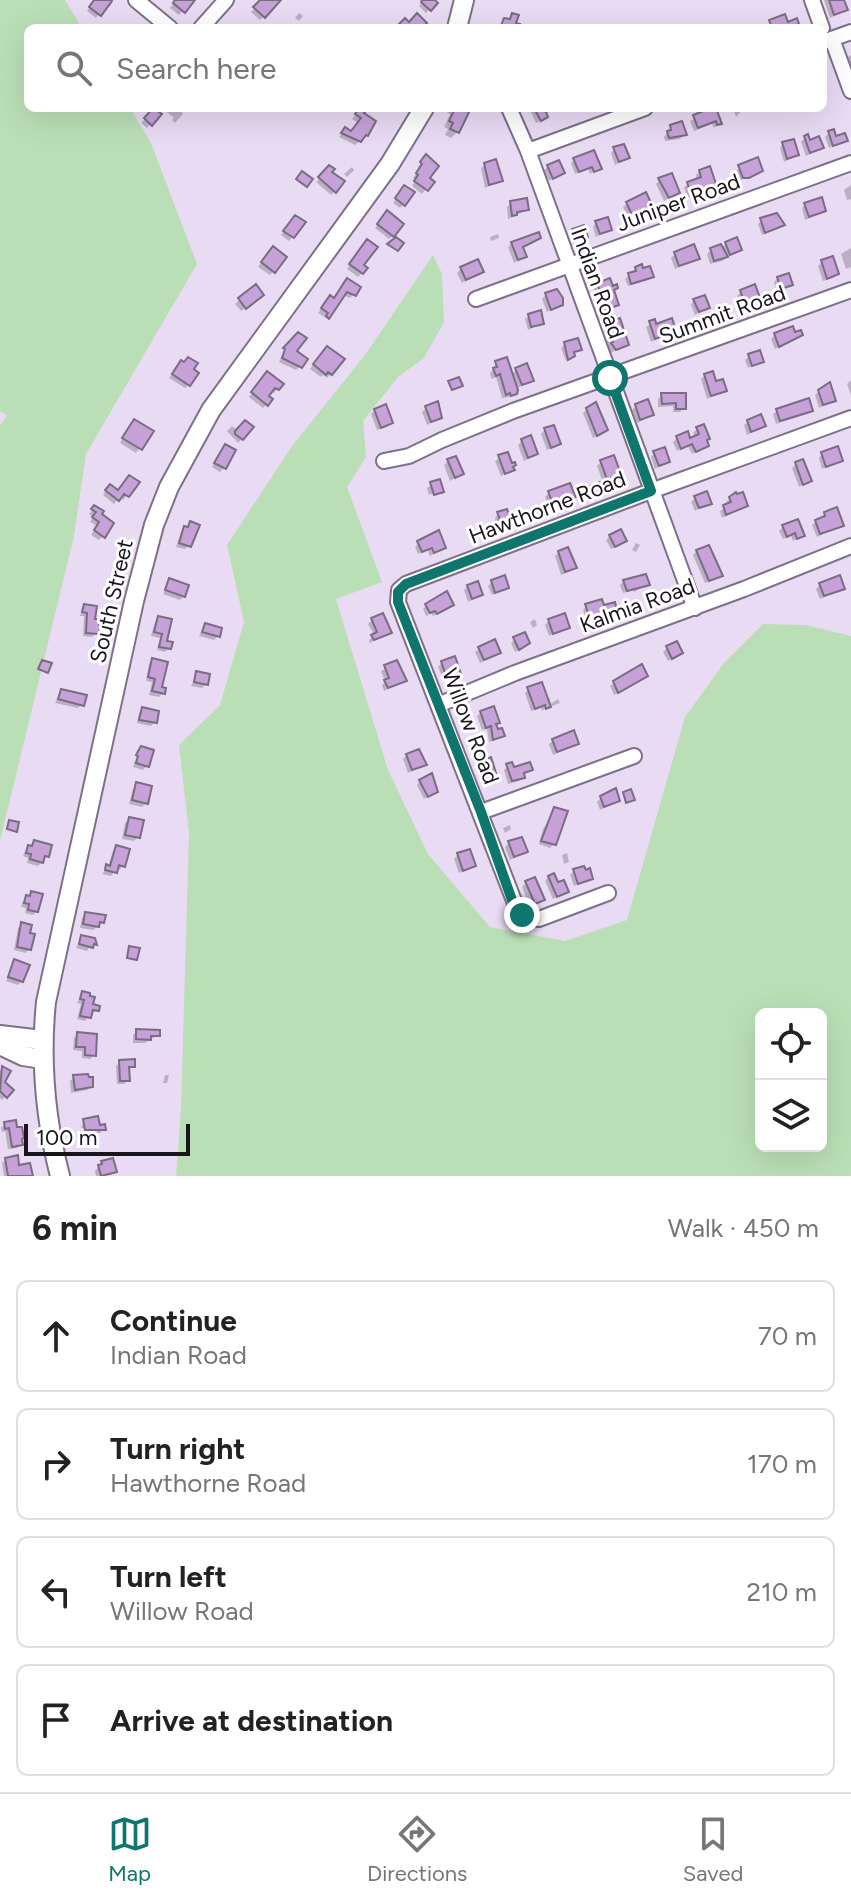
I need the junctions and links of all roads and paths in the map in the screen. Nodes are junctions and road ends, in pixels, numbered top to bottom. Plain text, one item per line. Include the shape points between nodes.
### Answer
1 (136, 0) edge
2 (226, 0) edge
3 (464, 0) edge
4 (812, 0) edge
5 (165, 24) edge
6 (205, 24) edge
7 (458, 24) edge
8 (820, 24) edge
9 (851, 32) edge
10 (827, 37) edge
11 (827, 41) edge
12 (851, 91) edge
13 (422, 112) edge
14 (511, 112) edge
15 (634, 112) edge
16 (528, 151) junction
17 (851, 163) edge
18 (568, 265) junction
19 (851, 290) edge
20 (476, 299) dead end
21 (610, 378) junction
22 (851, 418) edge
23 (384, 461) dead end
24 (651, 491) junction
25 (851, 546) edge
26 (398, 592) joint
27 (695, 608) junction
28 (438, 705) junction
29 (634, 756) dead end
30 (481, 812) junction
31 (608, 893) dead end
32 (0, 1035) edge
33 (0, 1045) edge
34 (42, 1050) junction
35 (60, 1176) edge

1 - 5 street
2 - 6 street
3 - 7 main road
4 - 8 street
9 - 10 street
11 - 12 street
13 - 34 main road, South Street via 390,164 211,410 164,499 146,550 48,989
14 - 16 street, Indian Road
15 - 16 street
16 - 18 street, Indian Road
17 - 18 street, Juniper Road
18 - 20 street, Juniper Road
18 - 21 street, Indian Road
19 - 21 street, Summit Road
21 - 23 street, Summit Road via 513,411 416,454
21 - 24 street, Indian Road
22 - 24 street, Hawthorne Road
24 - 26 street, Hawthorne Road via 406,584
24 - 27 street, Indian Road
25 - 27 street, Kalmia Road
26 - 28 street, Willow Road
27 - 28 street, Kalmia Road
28 - 30 street, Willow Road
29 - 30 street
30 - 31 street, Willow Road via 513,903 526,917 539,919
32 - 34 main road
33 - 34 main road via 23,1056
34 - 35 main road, South Street via 47,1116

